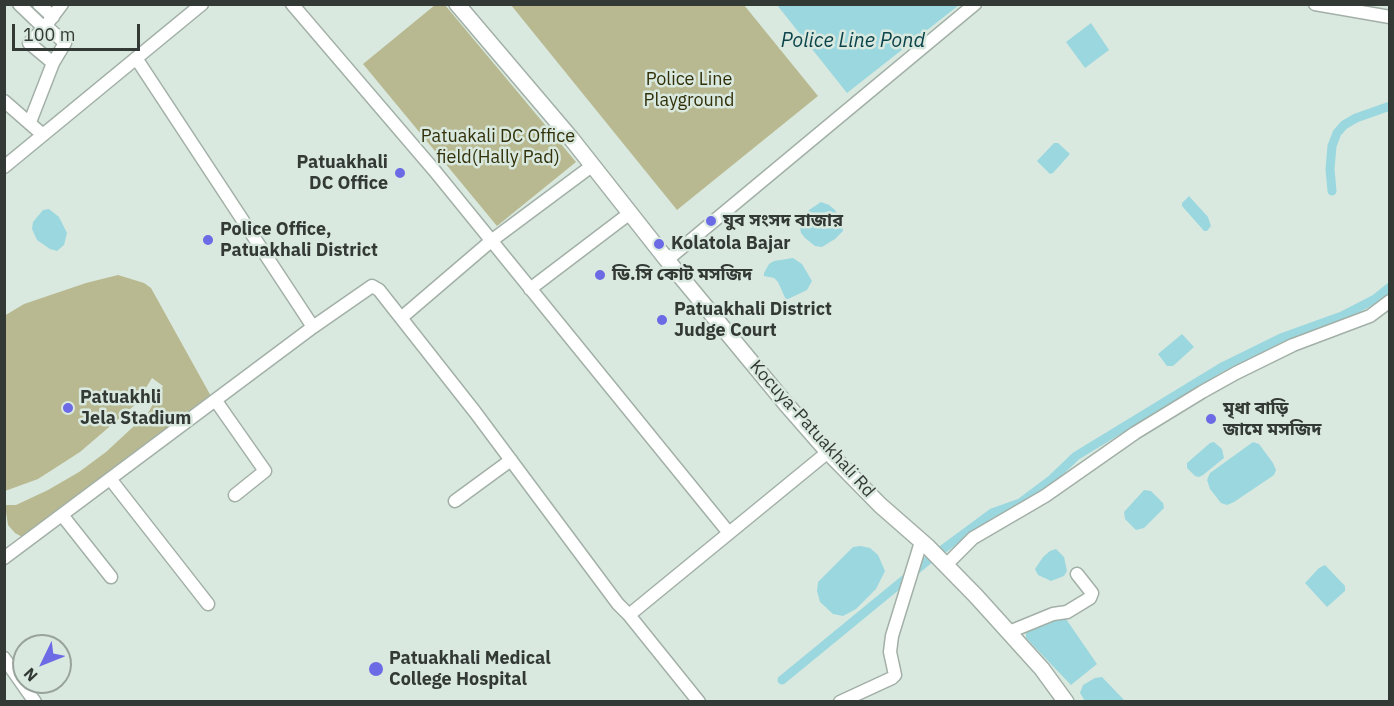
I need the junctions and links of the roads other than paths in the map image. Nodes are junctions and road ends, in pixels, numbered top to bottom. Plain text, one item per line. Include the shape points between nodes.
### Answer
1 (19, 4) edge
2 (39, 4) edge
3 (62, 4) edge
4 (202, 4) edge
5 (292, 4) edge
6 (458, 4) edge
7 (975, 4) edge
8 (1315, 4) edge
9 (1389, 17) edge
10 (47, 24) junction
11 (136, 57) junction
12 (53, 63) junction
13 (4, 101) edge
14 (30, 122) junction
15 (43, 135) junction
16 (592, 165) junction
17 (4, 167) edge
18 (630, 213) junction
19 (491, 241) junction
20 (667, 260) junction
21 (530, 289) junction
22 (1389, 301) edge
23 (400, 318) junction
24 (313, 327) junction
25 (216, 402) junction
26 (828, 452) junction
27 (511, 460) junction
28 (111, 480) junction
29 (235, 495) dead end
30 (455, 501) dead end
31 (62, 515) junction
32 (729, 533) junction
33 (924, 545) junction
34 (4, 558) edge
35 (946, 565) junction
36 (1077, 574) dead end
37 (111, 577) dead end
38 (207, 604) dead end
39 (629, 615) junction
40 (1009, 632) junction
41 (4, 658) edge
42 (35, 702) edge
43 (699, 702) edge
44 (840, 702) edge
45 (1066, 702) edge

1 - 10 street
2 - 10 street
3 - 10 street
4 - 11 street
5 - 19 street
6 - 16 main road, Kocuya-Patuakhali Rd
7 - 20 street
8 - 9 street
10 - 12 street via 65,43
10 - 12 street via 29,43
11 - 15 street
11 - 24 street
12 - 14 street
13 - 14 street
14 - 15 street
15 - 17 street
16 - 18 main road, Kocuya-Patuakhali Rd
16 - 19 street
18 - 20 main road, Kocuya-Patuakhali Rd
18 - 21 street
19 - 21 street
19 - 23 street
20 - 26 main road, Kocuya-Patuakhali Rd
21 - 32 street
22 - 35 street via 1370,316 1293,345 1202,392 1045,496 973,538
23 - 24 street via 372,286
23 - 27 street
24 - 25 street
25 - 28 street
25 - 29 street via 265,471
26 - 32 street
26 - 33 main road, Kocuya-Patuakhali Rd
27 - 30 street
27 - 39 street
28 - 31 street
28 - 38 street
31 - 34 street
31 - 37 street
32 - 39 street
33 - 35 main road, Kocuya-Patuakhali Rd
33 - 44 street via 913,567 891,644 895,675
35 - 40 main road, Kocuya-Patuakhali Rd
36 - 40 street via 1092,593 1090,598 1067,612
39 - 43 street
40 - 45 main road, Kocuya-Patuakhali Rd
41 - 42 street

